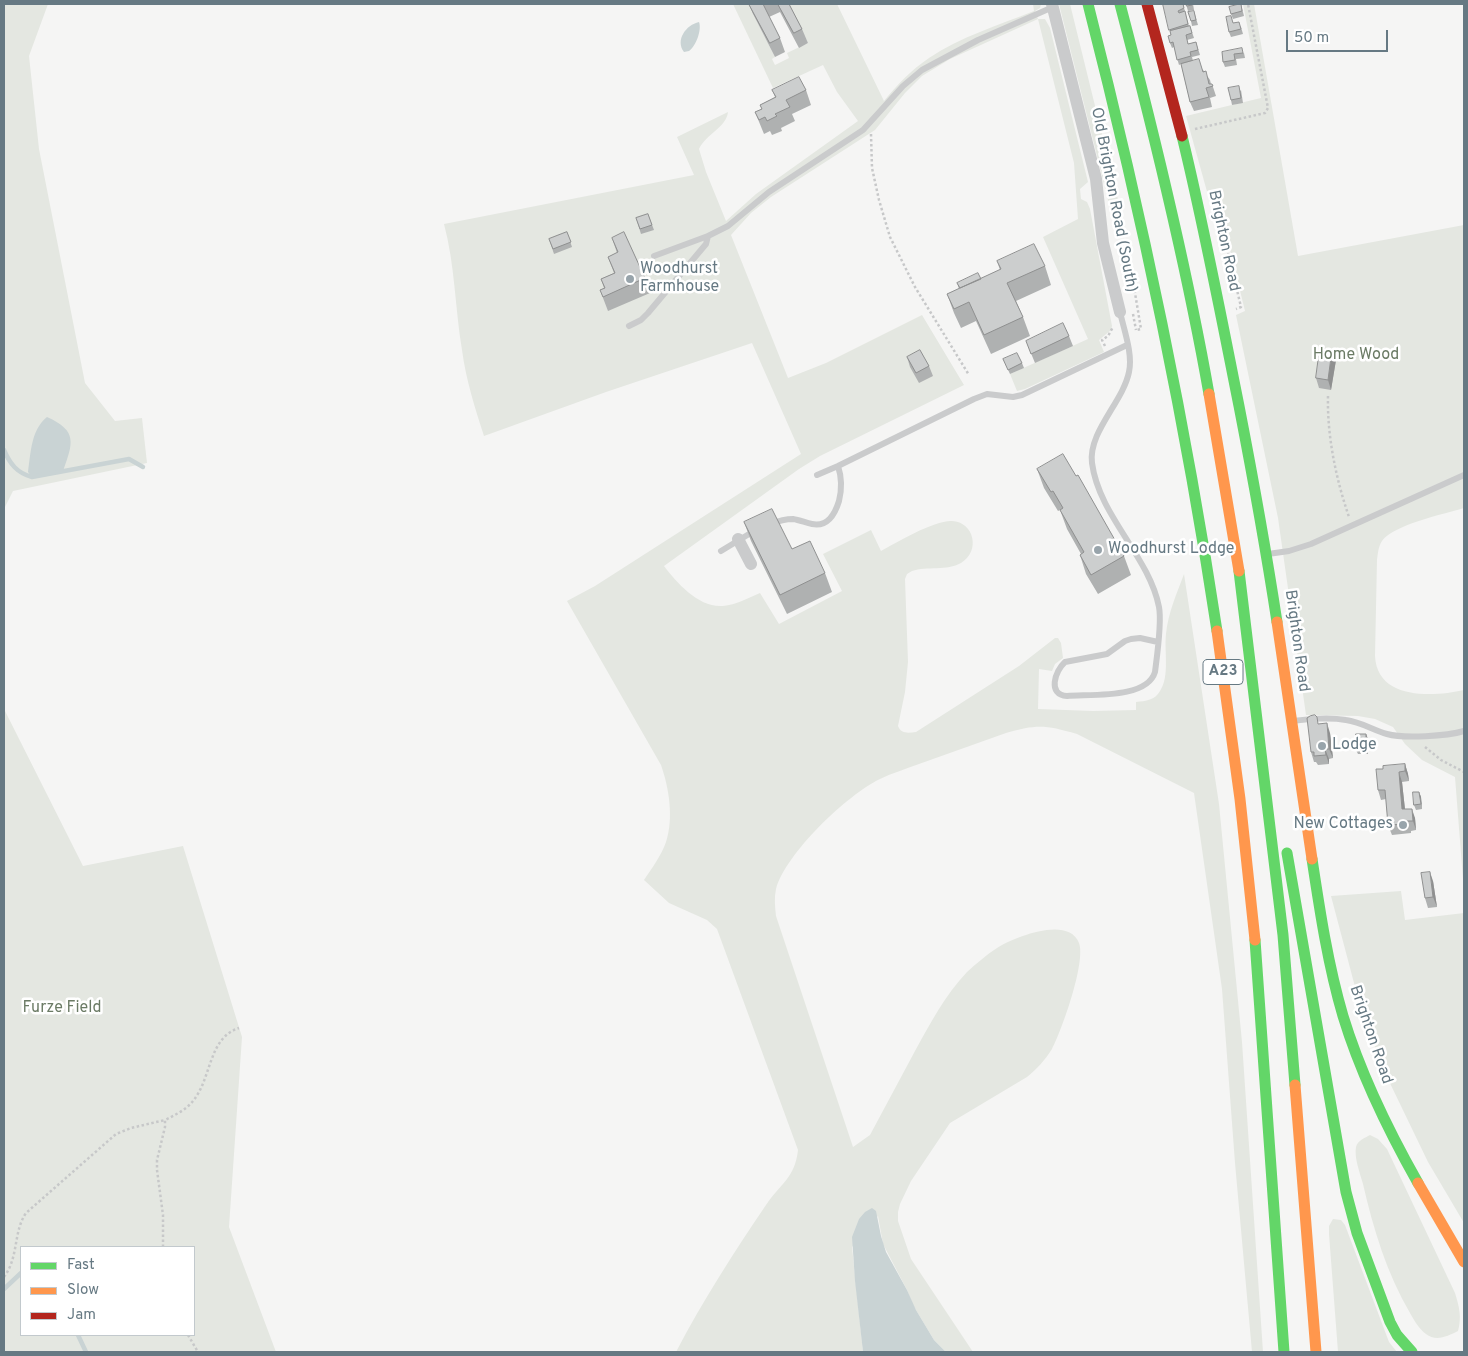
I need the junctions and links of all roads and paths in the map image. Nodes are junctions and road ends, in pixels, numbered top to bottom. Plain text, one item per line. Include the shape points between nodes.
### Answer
1 (1088, 4) edge
2 (1120, 4) edge
3 (1147, 4) edge
4 (1248, 4) edge
5 (1053, 5) edge
6 (871, 123) junction
7 (1182, 132) junction
8 (1208, 211) dead end
9 (708, 236) junction
10 (654, 256) dead end
11 (1241, 307) dead end
12 (1119, 308) junction
13 (629, 326) dead end
14 (1127, 345) junction
15 (1109, 354) junction
16 (968, 375) dead end
17 (1328, 396) dead end
18 (838, 466) junction
19 (817, 475) dead end
20 (1464, 475) edge
21 (1352, 525) junction
22 (738, 539) junction
23 (721, 551) dead end
24 (1267, 554) junction
25 (751, 564) dead end
26 (1158, 642) junction
27 (1253, 680) junction
28 (1291, 722) junction
29 (1464, 731) edge
30 (1416, 736) junction
31 (1464, 772) edge
32 (1280, 817) dead end
33 (1286, 846) dead end
34 (239, 1028) dead end
35 (165, 1120) junction
36 (163, 1246) edge
37 (1464, 1262) edge
38 (4, 1277) edge
39 (189, 1336) edge
40 (198, 1352) edge
41 (1284, 1352) edge
42 (1316, 1352) edge
43 (1412, 1352) edge

1 - 41 main road, A23 via 1116,109 1153,275 1205,547 1253,914
2 - 27 main road, A23 via 1146,102 1204,365 1235,541
3 - 7 main road, Brighton Road
4 - 7 path via 1267,111
5 - 6 lane via 922,70 903,86
5 - 12 street, Old Brighton Road (South) via 1096,179 1102,243
6 - 9 lane via 769,192 728,226
6 - 16 path via 872,168 890,236 915,287
7 - 24 main road, Brighton Road via 1223,319
8 - 11 path via 1214,210 1219,214
9 - 10 lane
9 - 13 lane via 706,244 648,313
12 - 14 lane, Old Brighton Road (South)
12 - 15 path via 1111,310 1112,330 1102,340
14 - 15 lane
14 - 26 lane, Old Brighton Road (South) via 1130,360 1127,381 1099,432 1092,457 1102,495 1154,591 1160,612
15 - 18 lane via 1022,395 987,394 974,399
17 - 21 path via 1330,435
18 - 19 lane
18 - 22 lane via 842,480 840,495 836,511 829,521 817,525 795,520 778,521
20 - 21 lane
21 - 24 lane via 1311,544
22 - 23 lane
22 - 25 street
24 - 28 main road, Brighton Road
26 - 26 lane, Old Brighton Road (South) via 1131,639 1107,654 1065,662 1057,674 1056,692 1067,696 1126,692 1143,687 1155,672
27 - 32 main road
27 - 42 main road, A23 via 1284,935
28 - 30 lane via 1338,719 1394,736
28 - 37 main road, Brighton Road via 1321,920 1348,1030 1392,1136
29 - 30 lane
30 - 31 path via 1435,756
33 - 43 main road via 1346,1192 1357,1233 1390,1322
34 - 35 path via 230,1031 220,1041 193,1102
35 - 36 path via 156,1170 163,1215
35 - 38 path via 116,1134 26,1213 13,1261
39 - 40 path

